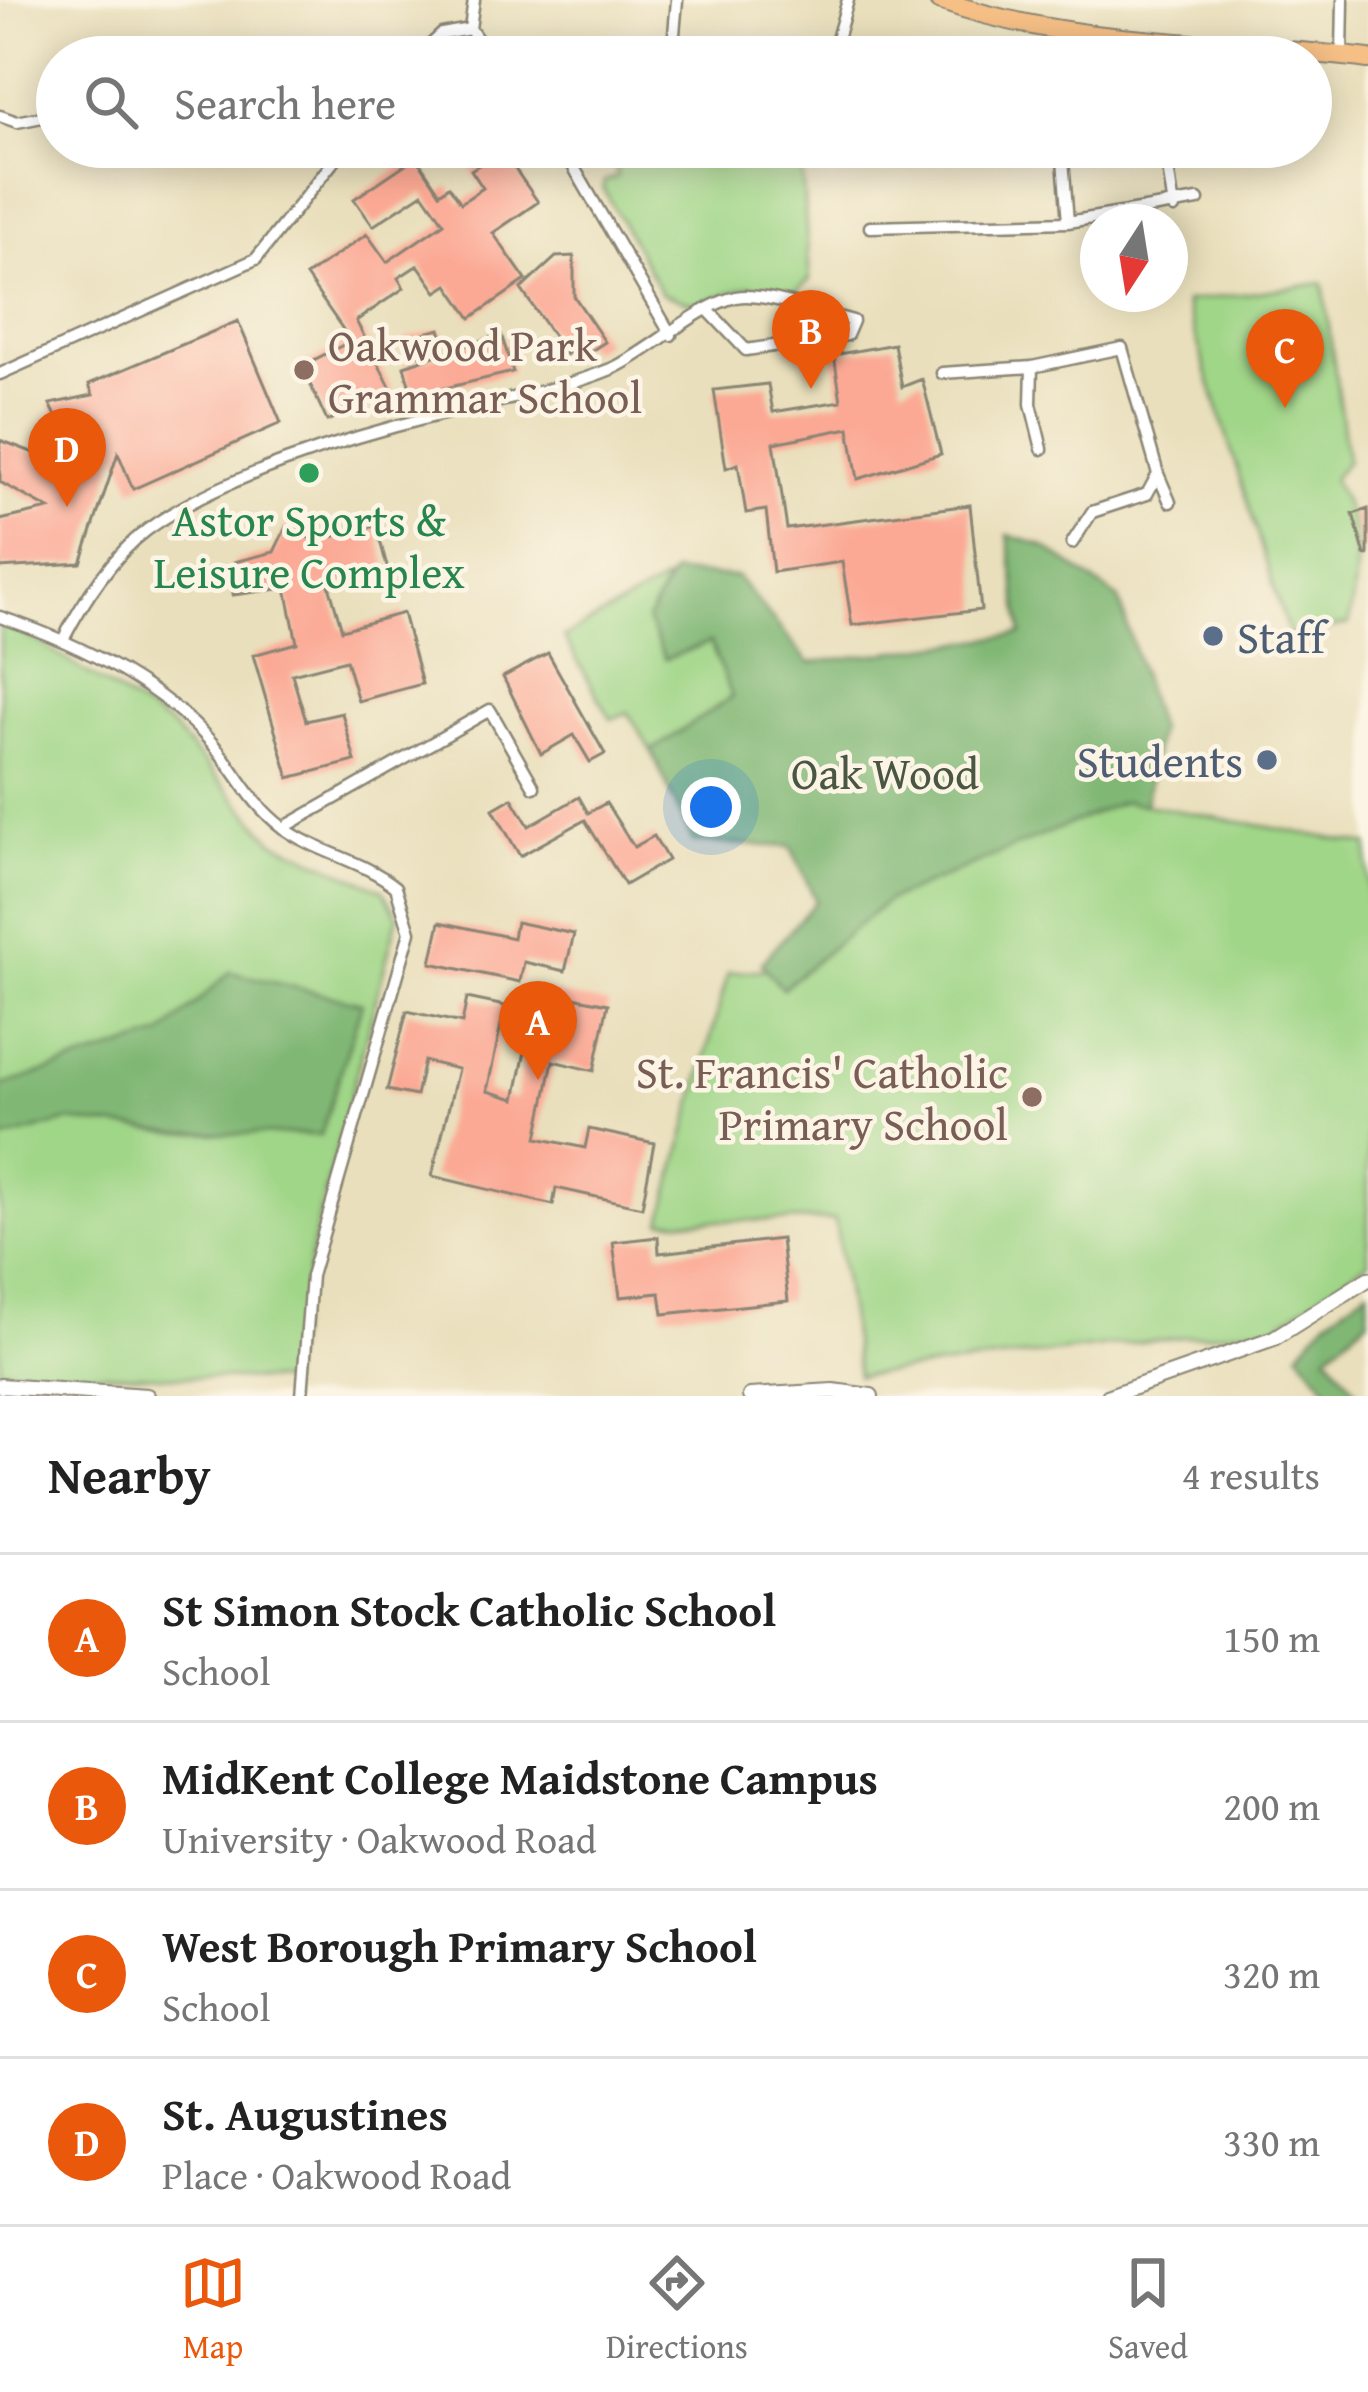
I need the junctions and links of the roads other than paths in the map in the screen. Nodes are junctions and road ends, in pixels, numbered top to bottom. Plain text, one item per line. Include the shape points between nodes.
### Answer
1 (474, 0) edge
2 (677, 0) edge
3 (848, 0) edge
4 (939, 0) edge
5 (1343, 0) edge
6 (470, 29) junction
7 (1063, 32) junction
8 (440, 36) edge
9 (475, 36) edge
10 (674, 36) edge
11 (838, 36) edge
12 (1063, 36) edge
13 (1110, 36) edge
14 (1332, 55) edge
15 (1342, 56) junction
16 (1368, 59) edge
17 (0, 116) edge
18 (36, 118) edge
19 (328, 168) edge
20 (574, 168) edge
21 (1064, 168) edge
22 (1169, 174) dead end
23 (1198, 200) dead end
24 (1173, 204) edge
25 (1186, 204) edge
26 (1080, 220) edge
27 (1068, 222) junction
28 (871, 227) dead end
29 (708, 310) junction
30 (671, 335) junction
31 (1032, 367) junction
32 (942, 373) dead end
33 (0, 374) edge
34 (1042, 448) dead end
35 (1158, 474) junction
36 (1170, 502) dead end
37 (1072, 543) dead end
38 (0, 617) edge
39 (64, 638) junction
40 (534, 787) dead end
41 (283, 828) junction
42 (1368, 1279) edge
43 (7, 1390) edge
44 (854, 1394) edge
45 (147, 1396) edge
46 (302, 1396) edge
47 (750, 1396) edge
48 (871, 1396) edge
49 (1109, 1396) edge

1 - 6 street
2 - 10 street
3 - 11 street
4 - 7 main road
5 - 15 street
6 - 8 street
6 - 9 street
7 - 12 street
7 - 13 main road
14 - 15 main road
15 - 16 main road
17 - 18 street
19 - 33 street via 256,259
20 - 30 street
21 - 27 street
22 - 24 street
23 - 25 street
26 - 27 street
27 - 28 street
29 - 29 street via 746,350 847,334 854,321 743,295
29 - 30 street
30 - 39 street via 614,369 431,417 197,499 144,532 80,606
31 - 32 street
31 - 34 street
31 - 35 street via 1122,348
35 - 36 street
35 - 37 street via 1147,494 1092,512
38 - 39 street
39 - 41 street via 165,701
40 - 41 street via 490,710
41 - 46 street via 396,887 410,932 311,1276
42 - 49 street via 1274,1338
43 - 45 street
44 - 47 street
44 - 48 street

